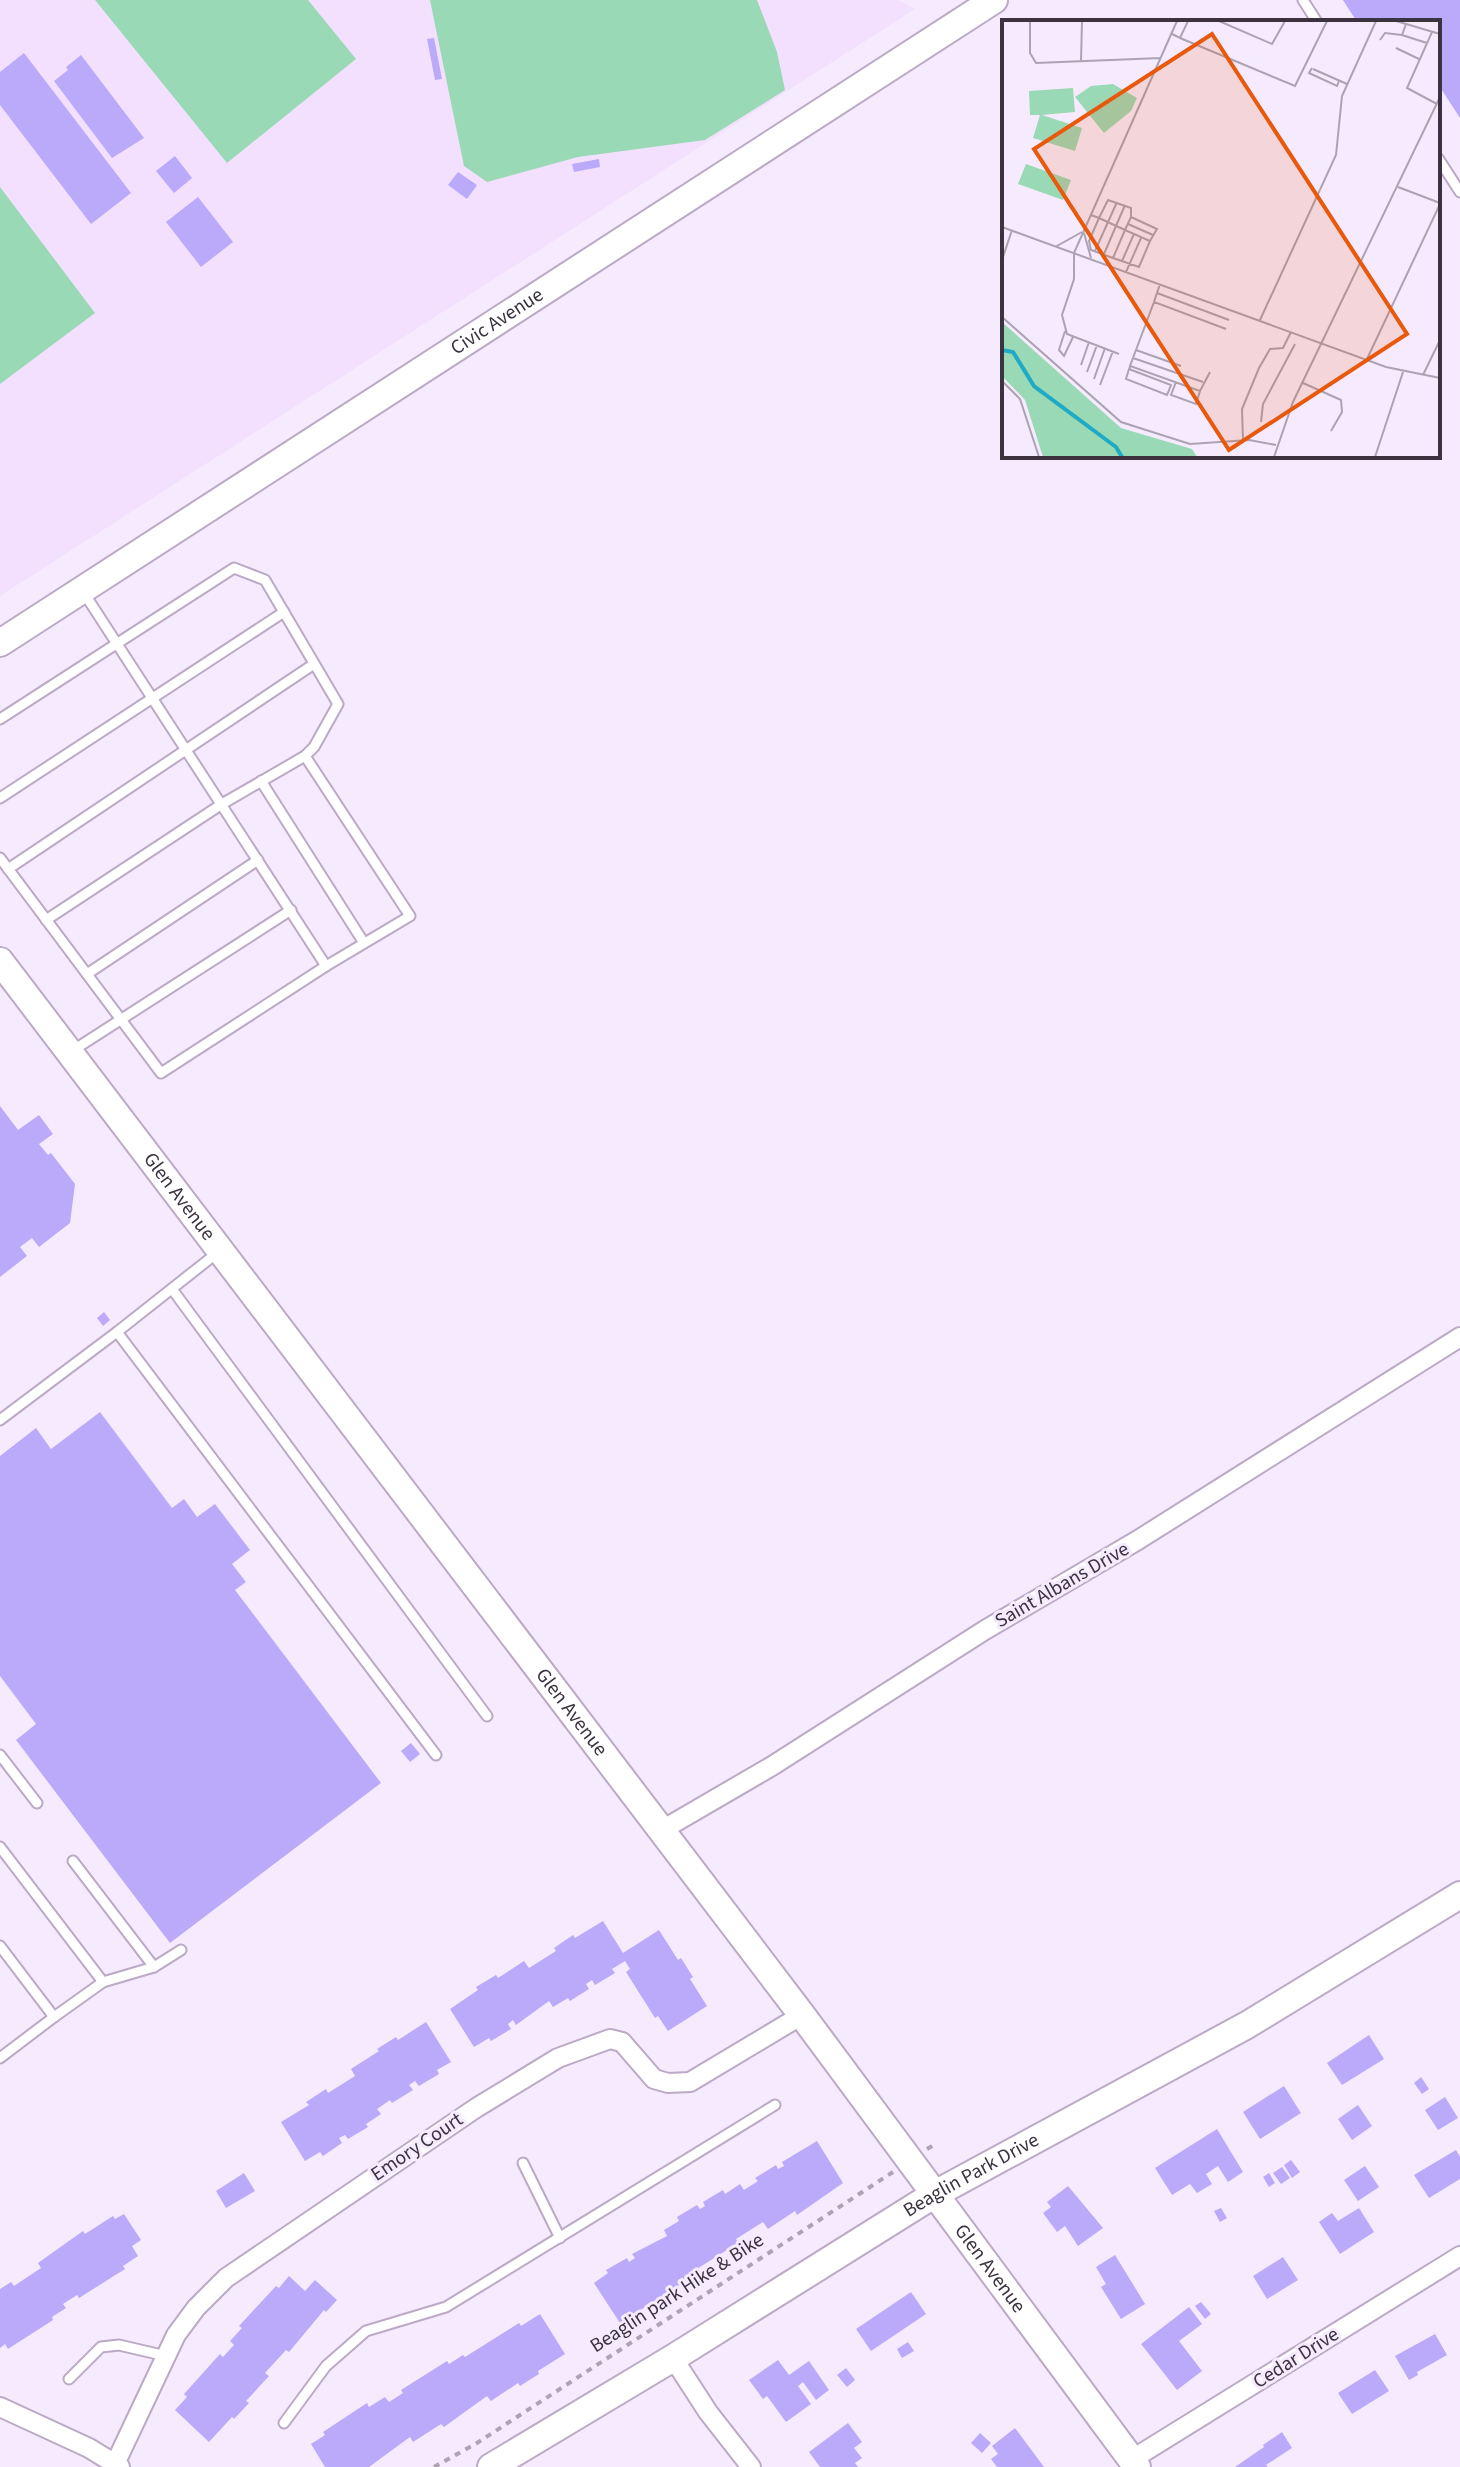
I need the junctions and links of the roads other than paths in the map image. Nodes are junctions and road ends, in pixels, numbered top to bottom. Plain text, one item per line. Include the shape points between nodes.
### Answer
1 (994, 0) edge
2 (1303, 0) edge
3 (1316, 20) edge
4 (1440, 161) edge
5 (1460, 192) edge
6 (82, 590) junction
7 (284, 612) junction
8 (117, 642) junction
9 (0, 643) edge
10 (314, 664) junction
11 (154, 698) junction
12 (0, 719) edge
13 (186, 748) junction
14 (305, 756) junction
15 (261, 781) junction
16 (0, 798) edge
17 (222, 804) junction
18 (0, 858) edge
19 (258, 860) junction
20 (8, 869) junction
21 (291, 910) junction
22 (46, 920) junction
23 (364, 943) junction
24 (0, 961) edge
25 (326, 966) junction
26 (87, 974) junction
27 (121, 1019) junction
28 (70, 1053) junction
29 (221, 1250) junction
30 (172, 1289) junction
31 (117, 1332) junction
32 (1460, 1337) edge
33 (0, 1420) edge
34 (487, 1716) dead end
35 (0, 1755) edge
36 (436, 1755) dead end
37 (37, 1803) dead end
38 (662, 1830) junction
39 (0, 1847) edge
40 (73, 1861) dead end
41 (1460, 1895) edge
42 (0, 1946) edge
43 (181, 1950) dead end
44 (154, 1967) junction
45 (103, 1982) junction
46 (802, 2015) junction
47 (54, 2017) junction
48 (0, 2058) edge
49 (775, 2105) dead end
50 (523, 2163) dead end
51 (935, 2194) junction
52 (560, 2238) junction
53 (1460, 2256) edge
54 (166, 2356) junction
55 (673, 2358) junction
56 (69, 2379) dead end
57 (0, 2407) edge
58 (284, 2423) dead end
59 (1134, 2463) edge
60 (118, 2466) edge
61 (491, 2467) edge
62 (751, 2467) edge

1 - 6 street, Civic Avenue
2 - 3 lane
4 - 5 lane
6 - 8 lane
6 - 9 street, Civic Avenue
7 - 8 lane via 265,580 234,568
7 - 10 lane
7 - 11 lane
8 - 11 lane
8 - 12 lane
10 - 13 lane
10 - 14 lane via 338,704
11 - 13 lane
11 - 16 lane
13 - 17 lane
13 - 20 lane
14 - 15 lane
14 - 23 lane via 410,916
15 - 17 lane
15 - 23 lane
17 - 19 lane
17 - 22 lane
18 - 20 lane
19 - 21 lane
19 - 26 lane
20 - 22 lane
21 - 25 lane
21 - 27 lane
22 - 26 lane
23 - 25 lane
24 - 28 street, Glen Avenue
25 - 27 lane via 161,1073
26 - 27 lane
27 - 28 lane
28 - 29 street, Glen Avenue
29 - 30 lane
29 - 38 street, Glen Avenue
30 - 31 lane
30 - 34 lane
31 - 33 lane
31 - 36 lane
32 - 38 street, Saint Albans Drive
35 - 37 lane
38 - 46 street, Glen Avenue
39 - 45 lane
40 - 44 lane
41 - 51 street, Beaglin Park Drive via 1247,2025
42 - 47 lane
43 - 44 lane
44 - 45 lane
45 - 47 lane
46 - 51 street, Glen Avenue
46 - 54 street, Emory Court via 690,2082 654,2079 622,2042 610,2039 558,2058 226,2278 196,2308
47 - 48 lane
49 - 52 lane
50 - 52 lane
51 - 55 street, Beaglin Park Drive
51 - 59 street, Glen Avenue
52 - 58 lane via 446,2307 366,2331 326,2366
53 - 59 street, Cedar Drive
54 - 56 lane via 119,2345 101,2347
54 - 60 street, Emory Court
55 - 61 street, Beaglin Park Drive
55 - 62 street
57 - 60 street

